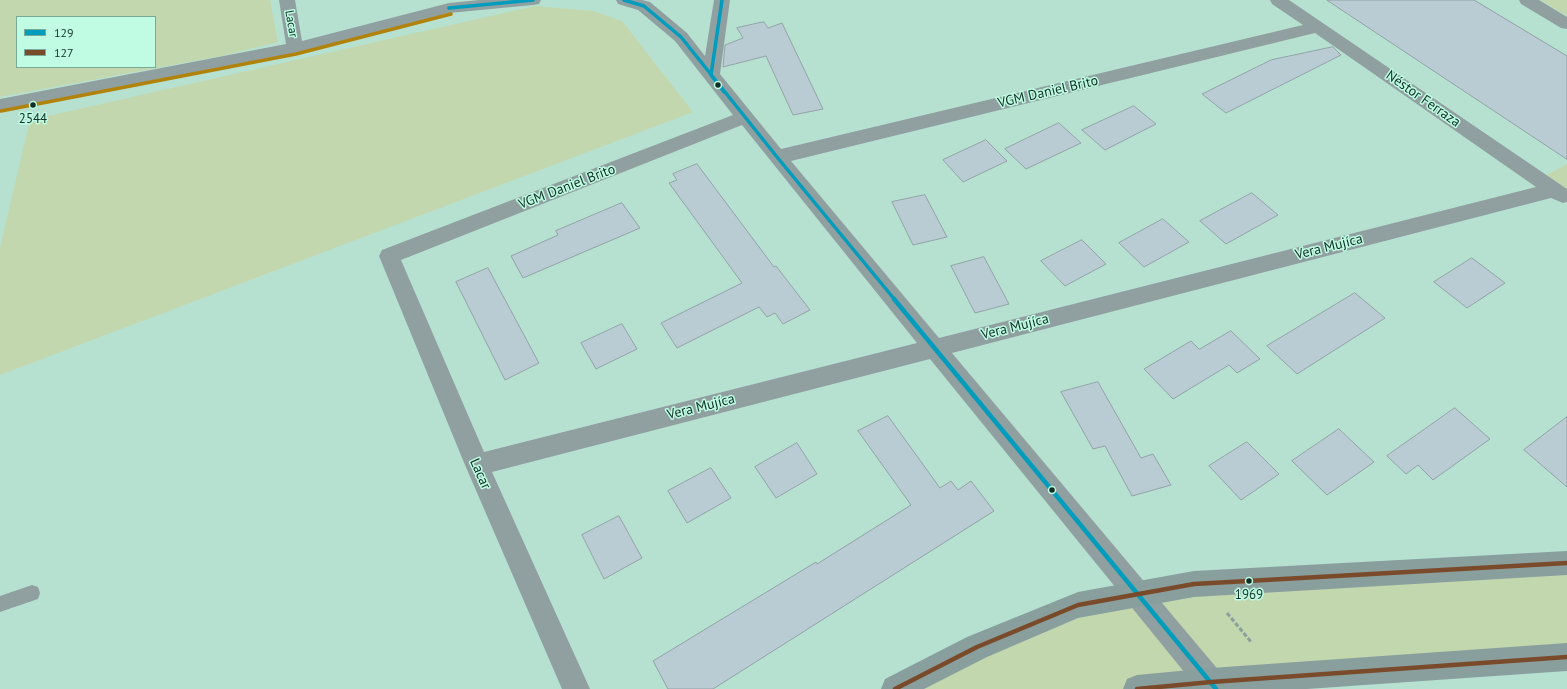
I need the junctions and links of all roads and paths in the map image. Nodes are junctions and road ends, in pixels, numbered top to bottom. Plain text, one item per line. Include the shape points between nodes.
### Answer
1 (287, 0) edge
2 (533, 0) edge
3 (624, 0) edge
4 (722, 0) edge
5 (1278, 0) edge
6 (1527, 0) edge
7 (450, 4) edge
8 (1567, 24) edge
9 (1319, 28) junction
10 (295, 48) junction
11 (711, 75) junction
12 (0, 105) edge
13 (745, 117) junction
14 (777, 157) junction
15 (1561, 194) edge
16 (389, 256) joint
17 (934, 347) junction
18 (477, 465) junction
19 (1567, 564) edge
20 (32, 593) dead end
21 (1138, 594) junction
22 (0, 604) edge
23 (1223, 608) dead end
24 (1252, 643) dead end
25 (1567, 657) edge
26 (1214, 685) edge
27 (576, 689) edge
28 (895, 689) edge
29 (1137, 689) edge

1 - 10 street, Lacar
2 - 7 street
3 - 11 street via 644,6 681,37
4 - 11 street
5 - 9 street, Néstor Ferraza
6 - 8 street
7 - 10 street
9 - 14 street, VGM Daniel Brito
9 - 15 street, Néstor Ferraza
10 - 12 street
11 - 13 street
13 - 14 street
13 - 16 street, VGM Daniel Brito
14 - 17 street
15 - 17 street, Vera Mujíca
16 - 18 street, Lacar
17 - 18 street, Vera Mujíca
17 - 21 street
18 - 27 street, Lacar
19 - 21 main road via 1194,584
20 - 22 lane
21 - 26 street
21 - 28 main road via 1078,605 977,647
23 - 24 path
25 - 26 main road
26 - 29 main road

